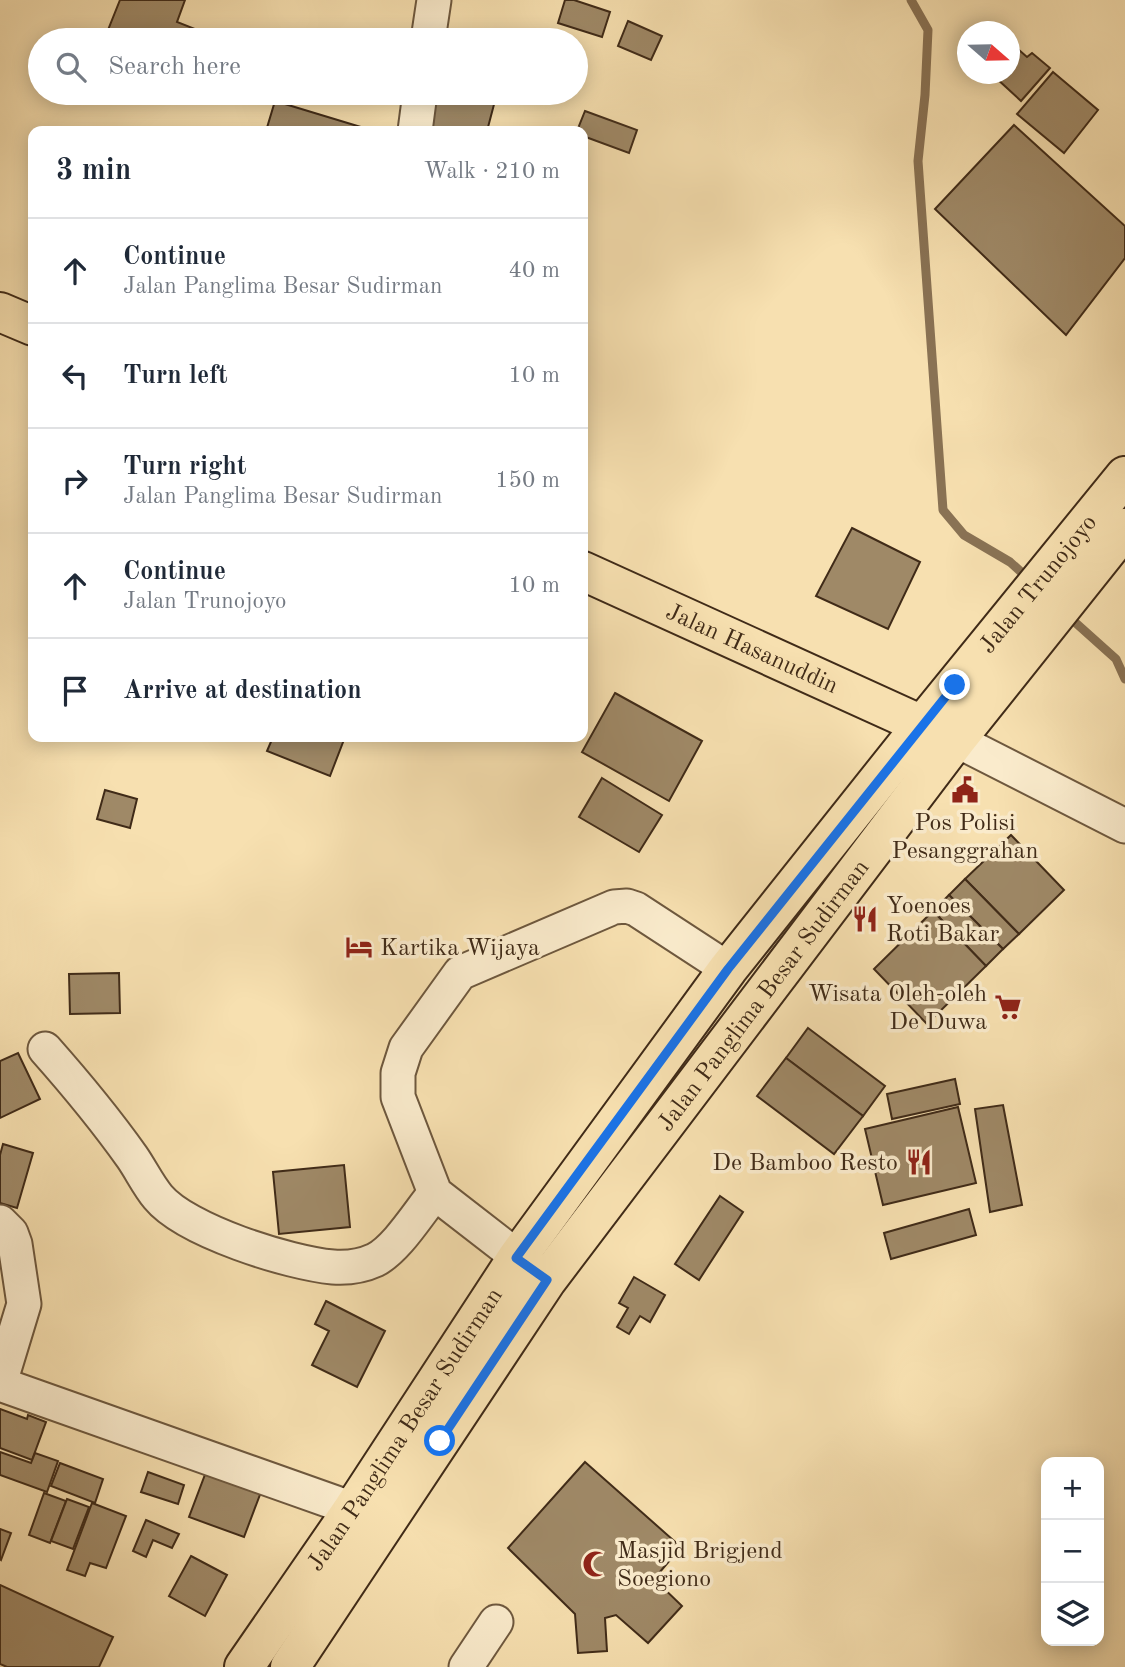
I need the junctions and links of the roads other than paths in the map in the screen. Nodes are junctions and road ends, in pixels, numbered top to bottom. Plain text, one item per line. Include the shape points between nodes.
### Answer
1 (434, 0) edge
2 (430, 28) edge
3 (418, 105) edge
4 (416, 126) edge
5 (0, 312) edge
6 (28, 324) edge
7 (1125, 476) edge
8 (1125, 528) edge
9 (588, 573) edge
10 (1059, 585) junction
11 (939, 732) junction
12 (1125, 826) edge
13 (728, 969) junction
14 (45, 1049) dead end
15 (435, 1192) junction
16 (0, 1222) edge
17 (516, 1258) junction
18 (547, 1280) junction
19 (0, 1383) edge
20 (353, 1509) junction
21 (496, 1622) dead end
22 (244, 1667) edge
23 (290, 1667) edge
24 (466, 1667) edge

1 - 2 street
3 - 4 street
5 - 6 main road
7 - 10 main road, Jalan Trunojoyo
8 - 10 main road, Jalan Trunojoyo
9 - 11 main road, Jalan Hasanuddin
10 - 11 main road, Jalan Trunojoyo
11 - 12 street
11 - 13 main road, Jalan Panglima Besar Sudirman
11 - 18 main road, Jalan Panglima Besar Sudirman
13 - 15 street via 626,906 614,907 460,973 406,1048 398,1073 398,1097
13 - 17 main road, Jalan Panglima Besar Sudirman
14 - 15 street via 89,1100 159,1198 191,1223 231,1241 310,1263 356,1266 390,1248
15 - 17 street
16 - 19 street via 11,1233 24,1304
17 - 18 street
17 - 20 main road, Jalan Panglima Besar Sudirman
18 - 23 main road, Jalan Panglima Besar Sudirman
19 - 20 street
20 - 22 main road, Jalan Panglima Besar Sudirman
21 - 24 street

